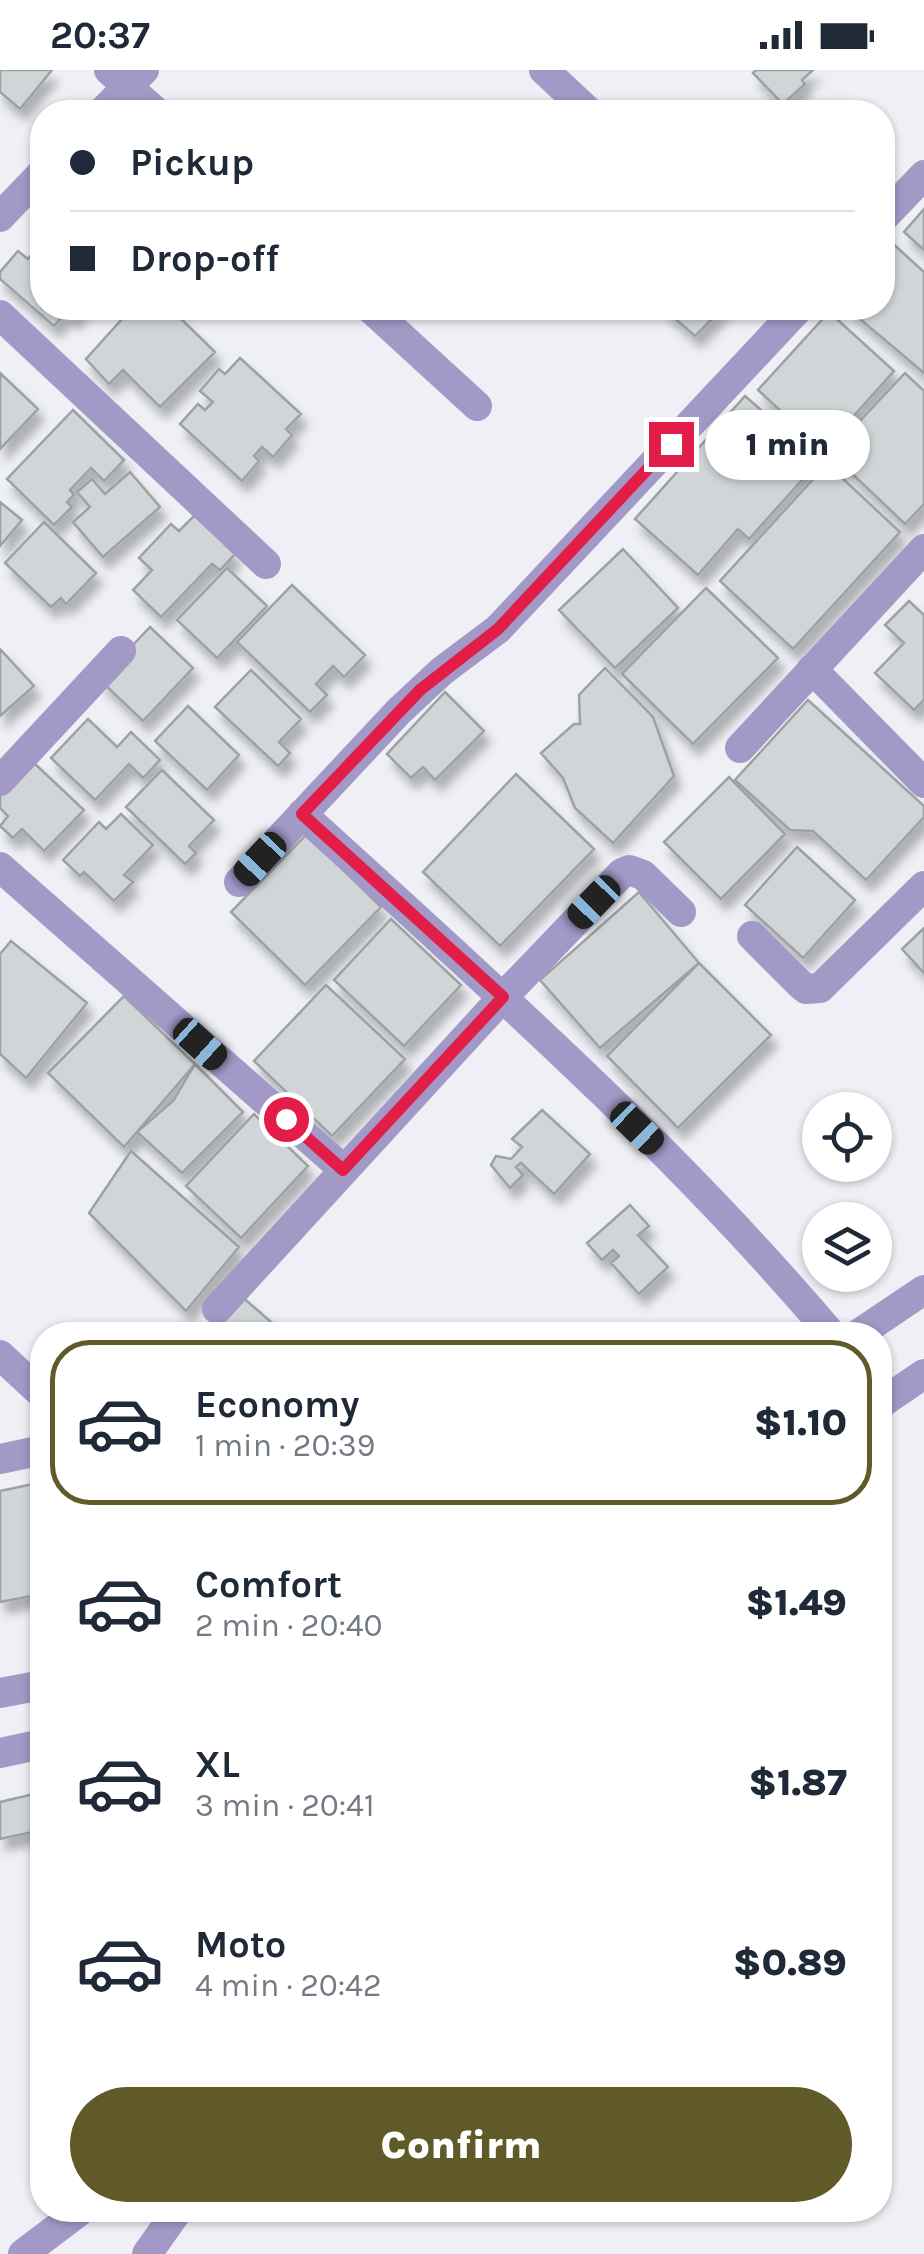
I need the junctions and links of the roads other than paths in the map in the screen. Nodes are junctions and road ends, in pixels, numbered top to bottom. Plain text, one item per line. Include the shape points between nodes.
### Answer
1 (544, 70) edge
2 (127, 76) edge
3 (110, 100) edge
4 (146, 100) edge
5 (576, 100) edge
6 (924, 175) edge
7 (30, 186) edge
8 (895, 205) edge
9 (0, 217) edge
10 (0, 315) edge
11 (383, 320) edge
12 (788, 320) edge
13 (478, 406) dead end
14 (924, 549) edge
15 (266, 564) dead end
16 (121, 651) dead end
17 (812, 669) junction
18 (740, 748) dead end
19 (0, 781) edge
20 (924, 783) edge
21 (302, 814) junction
22 (0, 867) edge
23 (239, 882) dead end
24 (924, 886) edge
25 (682, 912) dead end
26 (752, 936) dead end
27 (503, 997) junction
28 (343, 1170) junction
29 (924, 1290) edge
30 (217, 1309) dead end
31 (821, 1322) edge
32 (876, 1322) edge
33 (0, 1355) edge
34 (924, 1374) edge
35 (30, 1383) edge
36 (892, 1395) edge
37 (30, 1453) edge
38 (0, 1459) edge
39 (30, 1687) edge
40 (0, 1693) edge
41 (30, 1747) edge
42 (0, 1753) edge
43 (66, 2222) edge
44 (170, 2222) edge
45 (23, 2254) edge
46 (148, 2254) edge

1 - 5 street
2 - 3 street
2 - 4 street
6 - 8 street
7 - 9 street
10 - 15 street
11 - 13 street
12 - 21 street via 498,629 420,690
14 - 17 street
16 - 19 street
17 - 18 street
17 - 20 street
21 - 23 street
21 - 27 street
22 - 28 street
24 - 26 street via 820,988 806,989
25 - 27 street via 643,875 622,873
27 - 28 street
27 - 31 street via 744,1234
28 - 30 street
29 - 32 street
33 - 35 street
34 - 36 street
37 - 38 street
39 - 40 street
41 - 42 street
43 - 45 street
44 - 46 street

